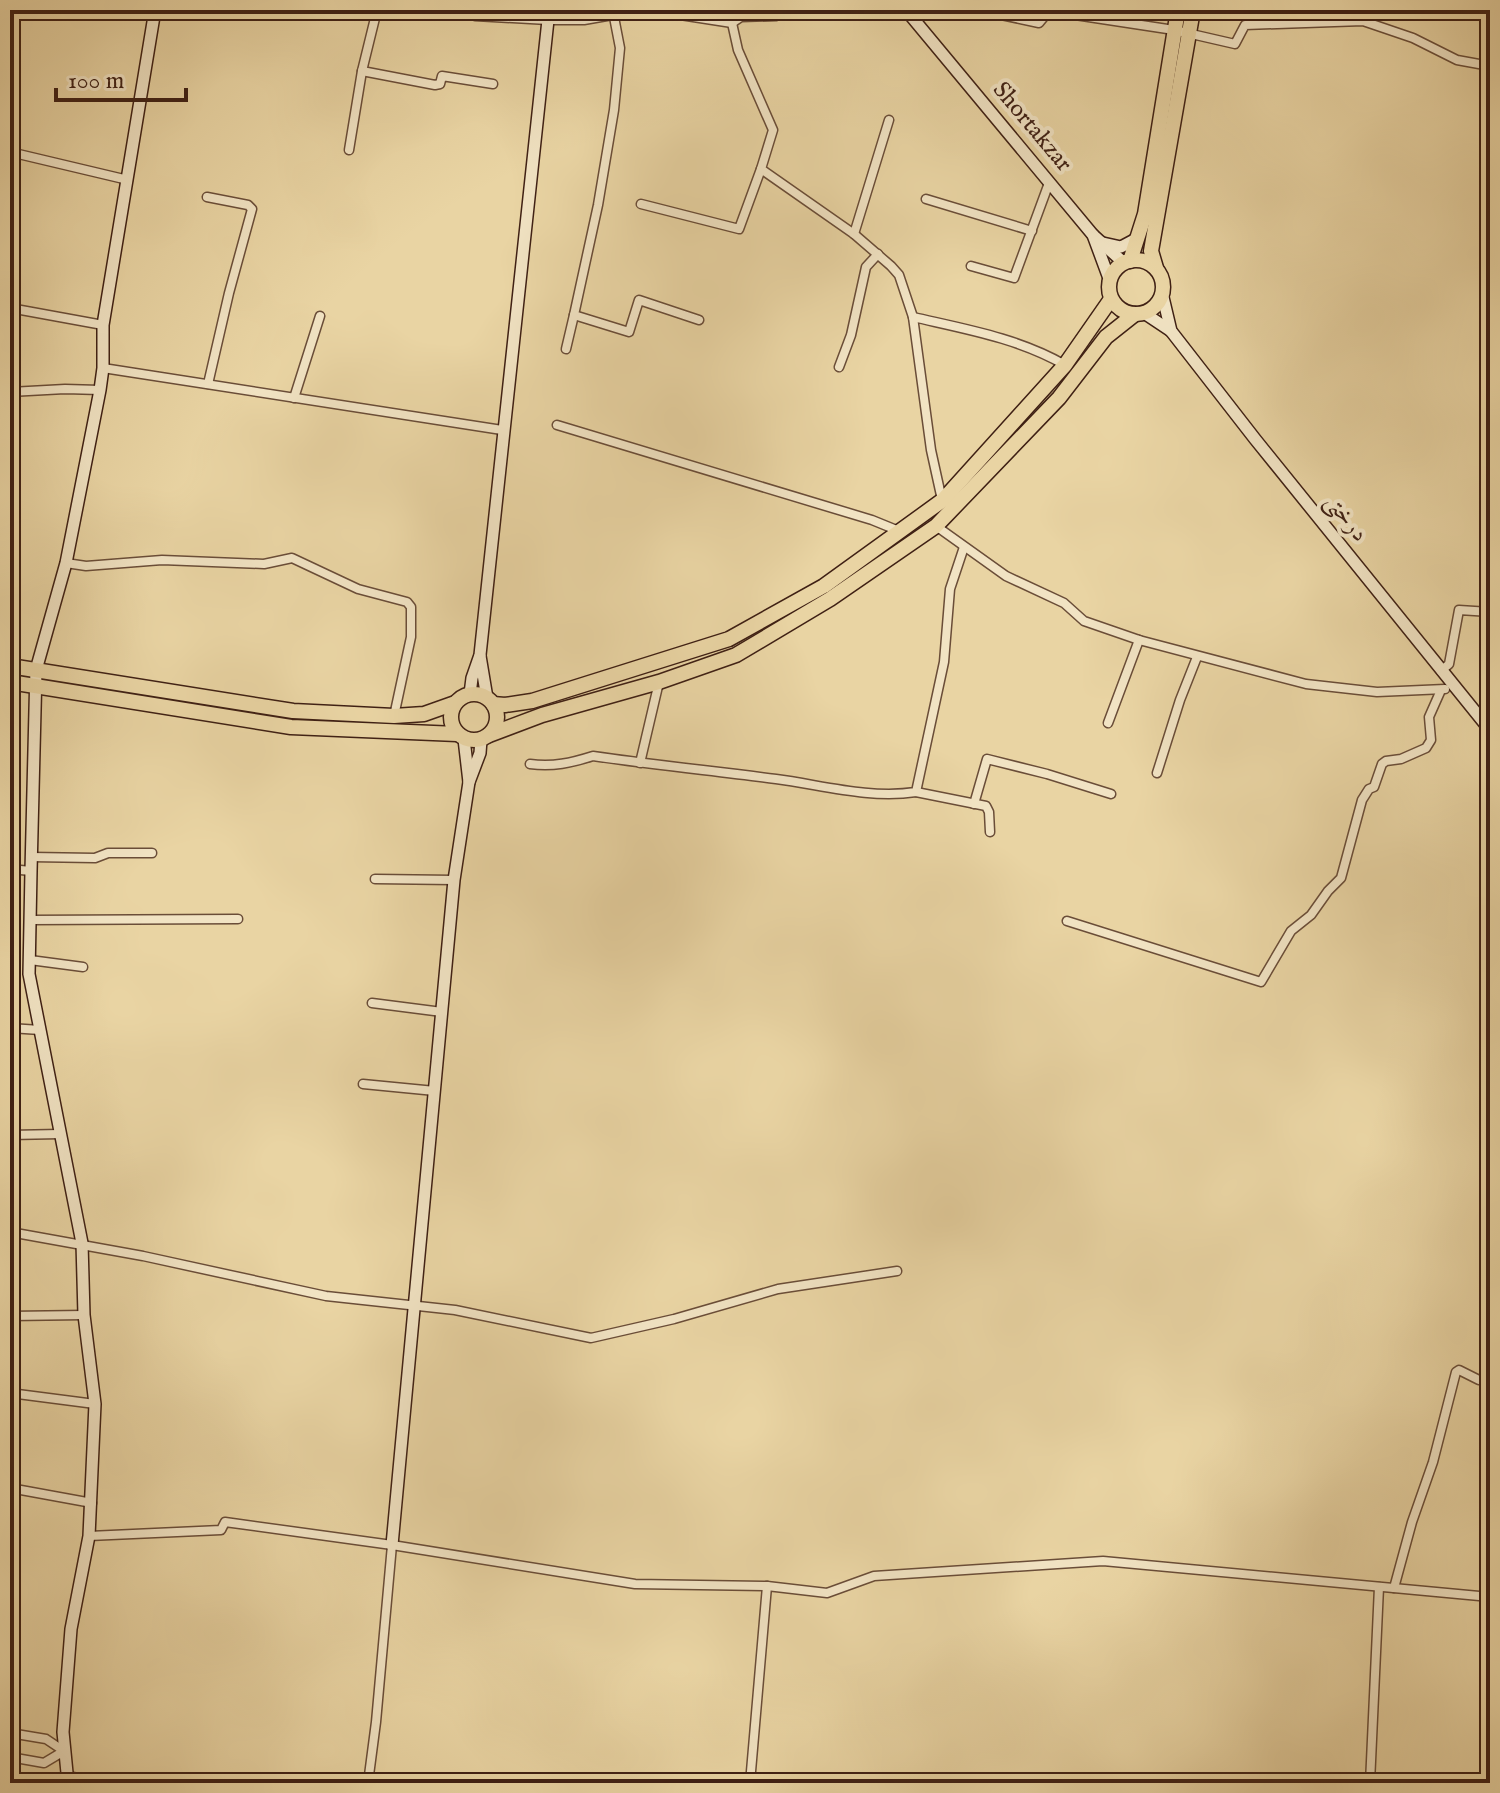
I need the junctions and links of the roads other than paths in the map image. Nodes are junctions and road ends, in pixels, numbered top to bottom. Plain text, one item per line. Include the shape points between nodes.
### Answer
1 (155, 10) edge
2 (377, 10) edge
3 (450, 10) edge
4 (641, 10) edge
5 (648, 10) edge
6 (736, 10) edge
7 (796, 10) edge
8 (906, 10) edge
9 (978, 10) edge
10 (1049, 10) edge
11 (1178, 10) edge
12 (1193, 10) edge
13 (549, 15) edge
14 (614, 17) junction
15 (732, 23) junction
16 (1182, 32) junction
17 (1490, 66) edge
18 (362, 71) junction
19 (493, 84) dead end
20 (889, 120) dead end
21 (349, 150) dead end
22 (10, 152) edge
23 (761, 169) junction
24 (128, 180) junction
25 (1049, 183) junction
26 (207, 197) dead end
27 (926, 199) dead end
28 (641, 204) dead end
29 (1032, 231) junction
30 (854, 234) junction
31 (1093, 235) junction
32 (1136, 239) junction
33 (1103, 243) junction
34 (878, 254) junction
35 (1127, 262) junction
36 (971, 266) dead end
37 (1156, 268) junction
38 (1110, 281) junction
39 (1162, 293) junction
40 (1111, 299) junction
41 (10, 308) edge
42 (1140, 313) junction
43 (574, 315) junction
44 (320, 316) dead end
45 (913, 317) junction
46 (699, 320) dead end
47 (103, 325) junction
48 (1171, 331) junction
49 (566, 349) dead end
50 (1065, 365) junction
51 (839, 367) dead end
52 (103, 368) junction
53 (208, 384) junction
54 (100, 390) junction
55 (10, 392) edge
56 (294, 398) junction
57 (557, 425) dead end
58 (502, 430) junction
59 (943, 500) junction
60 (936, 526) junction
61 (900, 531) junction
62 (964, 547) junction
63 (66, 563) junction
64 (1490, 612) edge
65 (1139, 640) junction
66 (480, 655) junction
67 (1197, 657) junction
68 (10, 666) edge
69 (36, 670) junction
70 (1441, 671) junction
71 (10, 682) edge
72 (659, 682) junction
73 (36, 686) junction
74 (1447, 688) junction
75 (470, 694) junction
76 (490, 701) junction
77 (455, 703) junction
78 (394, 716) junction
79 (1108, 723) dead end
80 (1490, 730) edge
81 (461, 737) junction
82 (485, 738) junction
83 (640, 763) junction
84 (530, 764) dead end
85 (1157, 773) dead end
86 (469, 782) junction
87 (916, 792) junction
88 (1111, 794) dead end
89 (974, 804) junction
90 (990, 832) dead end
91 (152, 853) dead end
92 (31, 857) junction
93 (10, 869) edge
94 (31, 871) junction
95 (375, 879) dead end
96 (454, 880) junction
97 (238, 919) dead end
98 (30, 920) junction
99 (1067, 921) dead end
100 (30, 960) junction
101 (83, 967) dead end
102 (372, 1003) dead end
103 (442, 1012) junction
104 (10, 1028) edge
105 (40, 1030) junction
106 (363, 1084) dead end
107 (435, 1091) junction
108 (60, 1134) junction
109 (10, 1135) edge
110 (10, 1232) edge
111 (82, 1243) junction
112 (897, 1271) dead end
113 (415, 1307) junction
114 (84, 1315) junction
115 (10, 1316) edge
116 (1490, 1381) edge
117 (10, 1393) edge
118 (95, 1404) junction
119 (10, 1488) edge
120 (92, 1503) junction
121 (89, 1536) junction
122 (392, 1545) junction
123 (767, 1586) junction
124 (1379, 1587) junction
125 (1394, 1588) junction
126 (1490, 1597) edge
127 (10, 1733) edge
128 (64, 1751) junction
129 (10, 1757) edge
130 (68, 1779) edge
131 (101, 1783) edge
132 (368, 1783) edge
133 (750, 1783) edge
134 (1370, 1783) edge

1 - 24 street
2 - 18 street
3 - 13 street via 475,16
4 - 14 street
5 - 15 street
6 - 15 street
7 - 15 street via 741,17
8 - 25 street, Shortakzar
9 - 10 street via 1039,23
10 - 16 street
11 - 16 highway
12 - 16 highway
13 - 14 street
13 - 58 street
14 - 43 street via 620,48 614,110
15 - 23 street via 738,50 773,130
16 - 17 street via 1235,44 1245,25 1363,21 1457,60
16 - 32 highway
16 - 37 highway via 1151,251
18 - 19 street via 435,85 442,76
18 - 21 street
20 - 30 street
22 - 24 street
23 - 28 street via 739,229
23 - 30 street
24 - 47 street
25 - 29 street
25 - 31 street, Shortakzar
26 - 53 street via 252,209
27 - 29 street
29 - 36 street via 1014,278
30 - 34 street
31 - 33 street
31 - 38 street, Shortakzar
32 - 33 street via 1121,247
32 - 35 highway
33 - 35 street
34 - 45 street via 899,275
34 - 51 street via 866,267
35 - 37 highway
35 - 38 highway
37 - 39 highway
38 - 40 highway
39 - 42 highway via 1153,308
39 - 48 street
40 - 42 highway via 1125,312
40 - 50 highway
41 - 47 street
42 - 48 street
42 - 60 highway via 1106,337 1059,398
43 - 46 street via 629,332 639,300
43 - 49 street
44 - 56 street
45 - 50 street via 1012,341
45 - 59 street
47 - 52 street
48 - 70 street, درختی
50 - 59 highway
52 - 53 street
52 - 54 street
53 - 56 street
54 - 55 street
54 - 63 street
56 - 58 street
57 - 61 street
58 - 66 street
59 - 61 highway
60 - 62 street
60 - 72 highway via 736,655
61 - 76 highway via 824,586 729,639 532,701
62 - 65 street via 1006,576 1064,603 1084,621
62 - 87 street via 950,589 944,662
63 - 69 street
63 - 78 street via 264,564 292,558 358,589 407,602 411,637
64 - 70 street via 1459,610 1449,664
65 - 67 street
65 - 79 street
66 - 75 street
66 - 76 street
67 - 74 street via 1306,684 1377,692
67 - 85 street
68 - 69 highway
69 - 73 street
69 - 78 highway via 293,711
70 - 74 street, درختی
71 - 73 highway
72 - 82 highway via 542,715
72 - 83 street
73 - 81 highway via 291,727
73 - 92 street
74 - 80 street, درختی
74 - 99 street via 1429,717 1431,740 1426,748 1382,764 1374,787 1362,800 1341,878 1291,931 1261,982
75 - 76 highway
75 - 77 highway
76 - 82 highway via 497,720
77 - 78 highway via 424,714
77 - 81 highway via 450,719
81 - 82 highway
81 - 86 street
82 - 86 street
83 - 84 street via 593,756 569,764
83 - 87 street via 850,791
86 - 96 street
87 - 89 street
88 - 89 street via 987,759
89 - 90 street via 988,808
91 - 92 street
92 - 94 street
93 - 94 street
94 - 98 street
95 - 96 street
96 - 103 street
97 - 98 street
98 - 100 street
100 - 101 street
100 - 105 street
102 - 103 street
103 - 107 street
104 - 105 street
105 - 108 street
106 - 107 street
107 - 113 street
108 - 109 street
108 - 111 street
110 - 111 street
111 - 113 street via 326,1296
111 - 114 street
112 - 113 street via 778,1289 591,1338
113 - 122 street
114 - 115 street
114 - 118 street
116 - 125 street via 1456,1372
117 - 118 street
118 - 120 street
119 - 120 street
120 - 121 street
121 - 122 street via 221,1530 225,1522
121 - 128 street via 71,1629
122 - 123 street via 635,1584
122 - 132 street
123 - 124 street via 827,1593 874,1576 1103,1561
123 - 133 street
124 - 125 street
124 - 134 street
125 - 126 street
127 - 128 street via 46,1739
128 - 129 street via 44,1763
128 - 130 street
130 - 131 street

